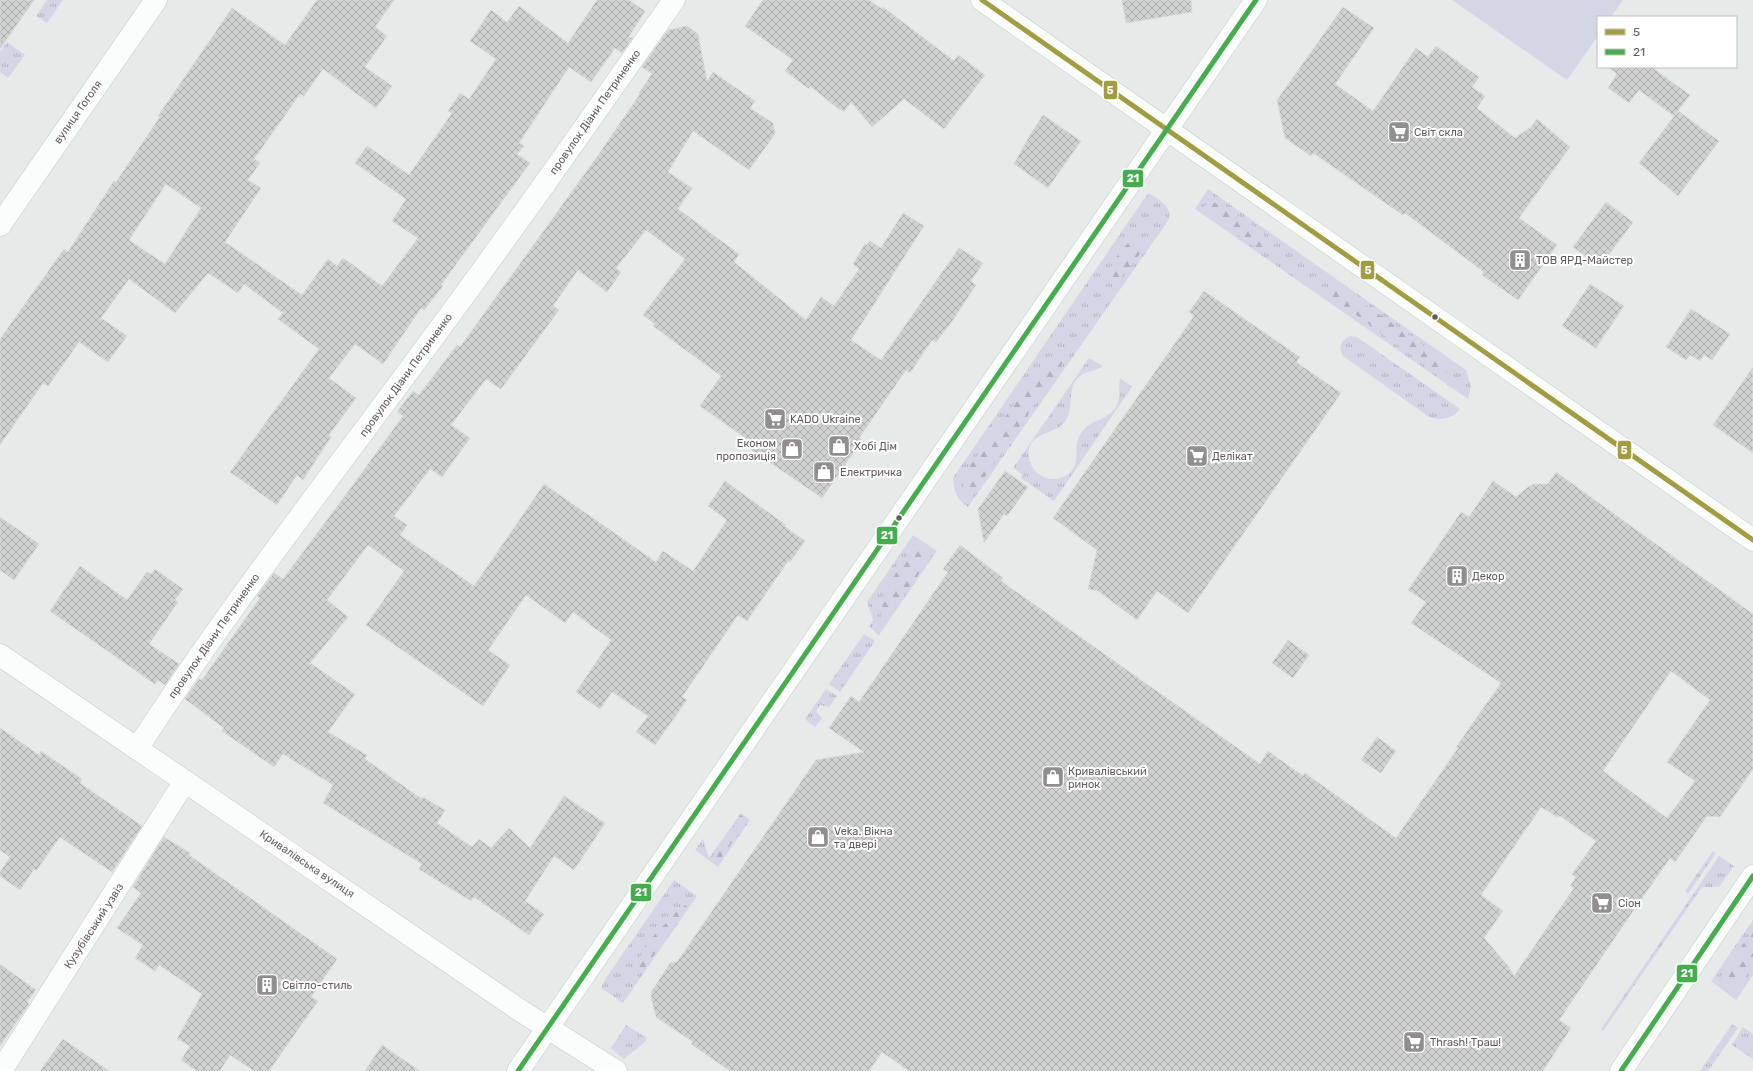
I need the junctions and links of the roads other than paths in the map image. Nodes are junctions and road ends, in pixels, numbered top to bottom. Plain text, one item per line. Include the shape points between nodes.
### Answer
1 (156, 0) edge
2 (674, 0) edge
3 (982, 0) edge
4 (1256, 0) edge
5 (1167, 128) junction
6 (0, 225) edge
7 (1753, 540) edge
8 (0, 654) edge
9 (137, 749) junction
10 (185, 781) junction
11 (1753, 876) edge
12 (547, 1028) junction
13 (1, 1071) edge
14 (518, 1071) edge
15 (616, 1071) edge
16 (1621, 1071) edge

1 - 6 main road, вулиця Гоголя
2 - 9 main road, провулок Діани Петриненко via 449,317 223,622
3 - 5 main road
4 - 5 main road
5 - 7 main road
5 - 12 main road
8 - 9 main road, Кривалівська вулиця
9 - 10 main road, Кривалівська вулиця
10 - 12 main road, Кривалівська вулиця
10 - 13 main road, Кузубівський узвіз
11 - 16 main road
12 - 14 main road
12 - 15 main road, Кривалівська вулиця

